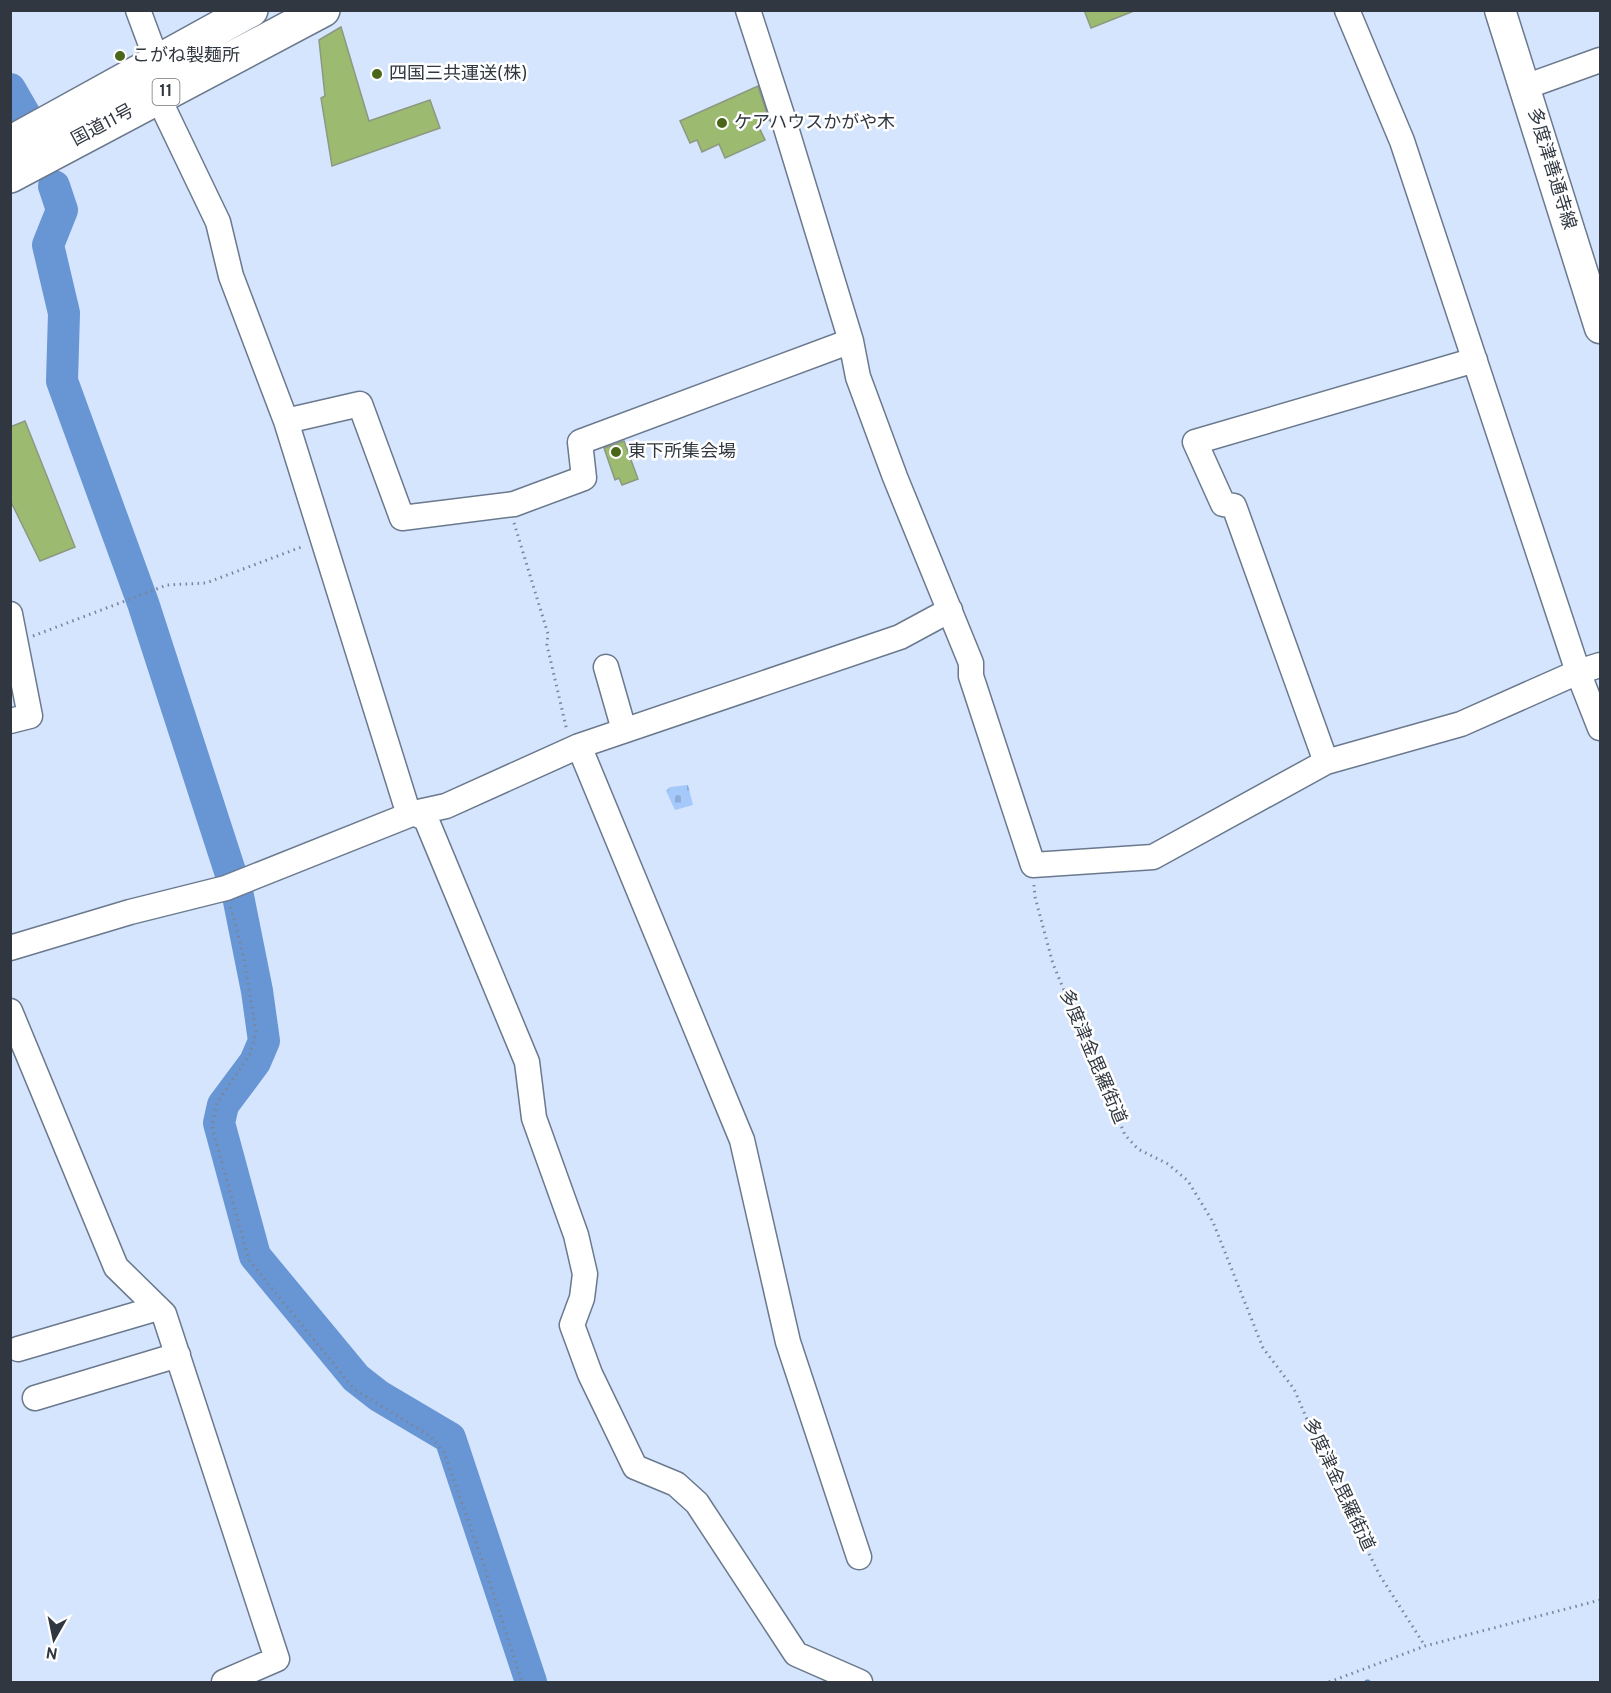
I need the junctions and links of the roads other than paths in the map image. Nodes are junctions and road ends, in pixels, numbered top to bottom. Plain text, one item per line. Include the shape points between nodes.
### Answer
1 (138, 10) edge
2 (251, 10) edge
3 (323, 10) edge
4 (748, 10) edge
5 (1347, 10) edge
6 (1500, 10) edge
7 (1600, 60) edge
8 (157, 61) junction
9 (1525, 87) junction
10 (158, 97) junction
11 (10, 143) edge
12 (10, 176) edge
13 (1600, 328) edge
14 (851, 340) junction
15 (1475, 360) junction
16 (286, 421) junction
17 (950, 610) junction
18 (10, 614) edge
19 (606, 667) dead end
20 (1589, 669) edge
21 (10, 721) edge
22 (1600, 728) edge
23 (624, 730) junction
24 (575, 748) junction
25 (1326, 762) junction
26 (410, 812) junction
27 (10, 948) edge
28 (10, 1011) edge
29 (158, 1308) junction
30 (18, 1349) dead end
31 (178, 1355) junction
32 (35, 1398) dead end
33 (859, 1557) dead end
34 (224, 1683) edge
35 (860, 1683) edge

1 - 8 street
2 - 8 highway, 国道11号 / 11
3 - 10 highway, 国道11号 / 11
4 - 14 street
5 - 15 street via 1402,141
6 - 9 main road, 多度津善通寺線
7 - 9 street
8 - 10 street
8 - 11 highway, 国道11号 / 11
9 - 13 main road, 多度津善通寺線
10 - 12 highway, 国道11号 / 11
10 - 16 street via 218,222 231,276
14 - 16 street via 580,442 584,478 508,505 402,518 360,404
14 - 17 street via 858,377
15 - 20 street
15 - 25 street via 1195,442 1223,504 1234,506
16 - 26 street
17 - 23 street via 900,637
17 - 25 street via 971,663 971,676 1033,865 1153,857
18 - 21 street via 30,716
19 - 23 street
20 - 22 street
20 - 25 street via 1461,724
23 - 24 street
24 - 26 street via 446,806
24 - 33 street via 742,1140 788,1342
26 - 27 street via 230,886
26 - 35 street via 426,819 527,1062 534,1118 576,1235 585,1274 582,1298 572,1325 590,1374 635,1467 675,1484 697,1503 796,1654
28 - 29 street via 116,1267
29 - 30 street via 69,1328
29 - 31 street via 165,1314
31 - 32 street
31 - 34 street via 277,1659

